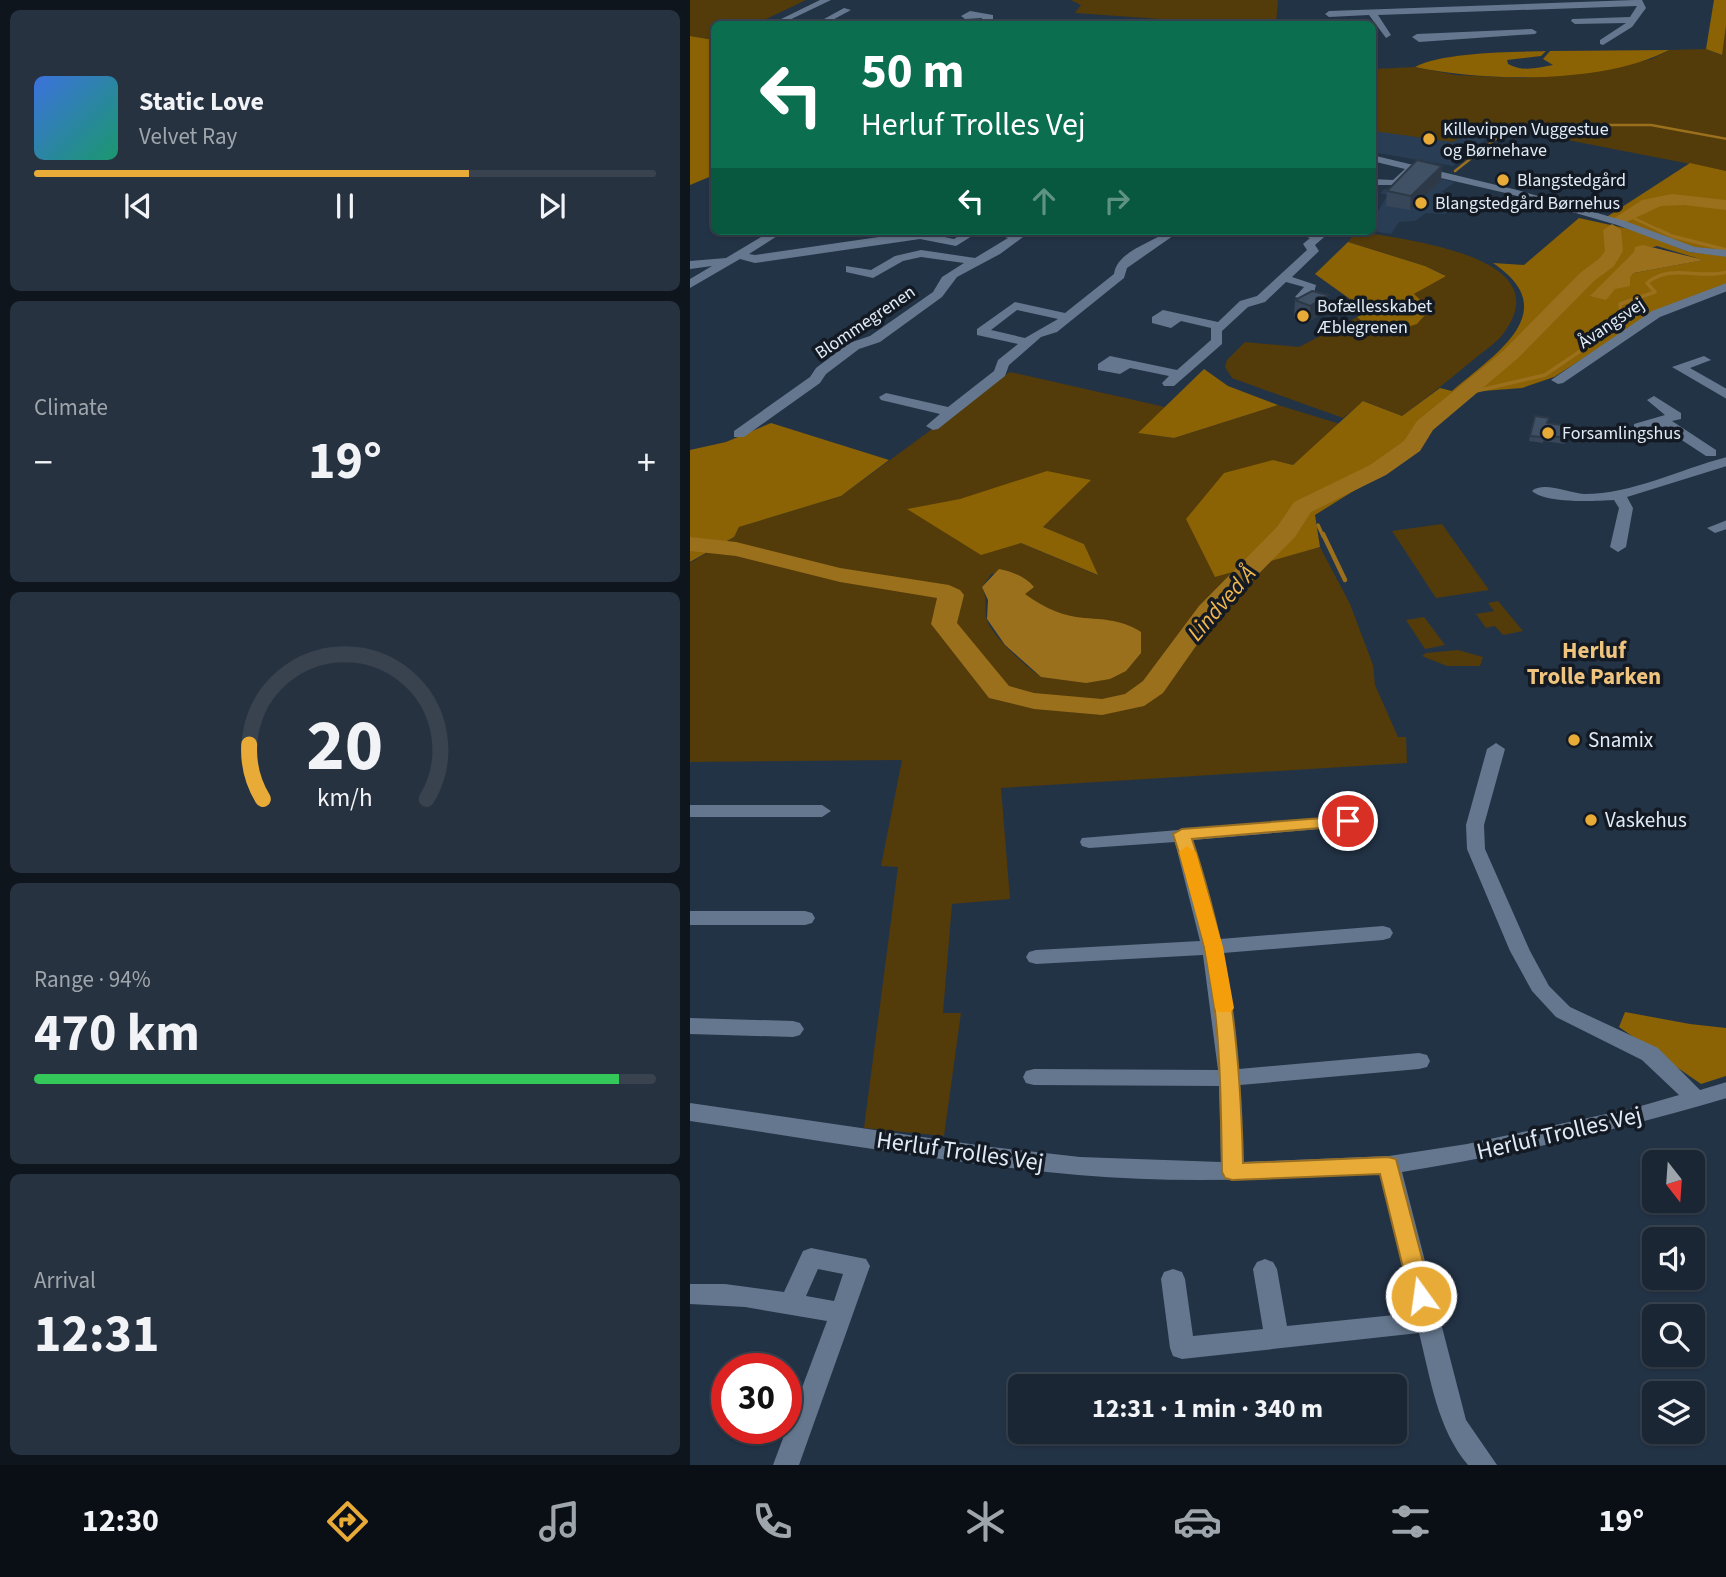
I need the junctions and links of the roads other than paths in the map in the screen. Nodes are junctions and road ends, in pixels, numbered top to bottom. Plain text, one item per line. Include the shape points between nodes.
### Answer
1 (827, 0) edge
2 (838, 0) edge
3 (1431, 0) edge
4 (1640, 2) edge
5 (848, 9) dead end
6 (1480, 9) junction
7 (1438, 10) junction
8 (1372, 13) junction
9 (1329, 14) dead end
10 (965, 16) dead end
11 (1633, 20) junction
12 (782, 21) edge
13 (792, 21) edge
14 (825, 21) edge
15 (992, 21) edge
16 (1376, 21) edge
17 (1575, 21) dead end
18 (1492, 26) junction
19 (1532, 32) dead end
20 (1419, 39) dead end
21 (1603, 42) dead end
22 (1376, 159) edge
23 (1412, 169) junction
24 (1376, 183) edge
25 (1386, 184) junction
26 (1376, 192) edge
27 (772, 235) edge
28 (910, 235) edge
29 (930, 235) edge
30 (968, 235) edge
31 (1018, 235) edge
32 (1167, 235) edge
33 (1320, 235) edge
34 (1721, 254) edge
35 (735, 257) junction
36 (973, 261) junction
37 (690, 265) edge
38 (850, 269) dead end
39 (1284, 278) junction
40 (691, 283) edge
41 (1727, 287) edge
42 (1301, 297) edge
43 (1068, 317) junction
44 (1178, 317) dead end
45 (1220, 326) junction
46 (1027, 342) junction
47 (1704, 360) dead end
48 (1127, 363) dead end
49 (1558, 380) dead end
50 (1724, 391) edge
51 (886, 397) dead end
52 (1654, 400) dead end
53 (950, 412) junction
54 (1661, 420) junction
55 (933, 426) dead end
56 (1638, 427) dead end
57 (739, 434) dead end
58 (1727, 449) edge
59 (1711, 453) junction
60 (1727, 461) edge
61 (1664, 468) dead end
62 (1539, 491) dead end
63 (1618, 495) junction
64 (1618, 547) dead end
65 (1496, 749) dead end
66 (690, 811) edge
67 (822, 811) dead end
68 (1348, 821) dead end
69 (1182, 834) junction
70 (1089, 842) dead end
71 (690, 918) edge
72 (805, 918) dead end
73 (1383, 933) dead end
74 (1214, 947) junction
75 (1036, 957) dead end
76 (690, 1026) edge
77 (793, 1029) dead end
78 (1419, 1061) dead end
79 (1034, 1077) dead end
80 (1231, 1078) junction
81 (1727, 1090) edge
82 (1696, 1100) junction
83 (690, 1112) edge
84 (1388, 1165) junction
85 (1232, 1172) junction
86 (1265, 1269) dead end
87 (1173, 1279) dead end
88 (690, 1294) edge
89 (790, 1305) junction
90 (842, 1312) junction
91 (1427, 1322) junction
92 (1277, 1338) junction
93 (1476, 1462) edge
94 (786, 1465) edge

1 - 12 street
2 - 13 street
3 - 7 street
4 - 6 street
4 - 11 street via 1642,8
5 - 14 street
6 - 7 street
6 - 18 street
7 - 8 street
8 - 9 street
8 - 16 street
10 - 15 street via 990,17 985,20
11 - 17 street
11 - 21 street
18 - 19 street
18 - 20 street
22 - 23 street
23 - 25 street via 1396,183
23 - 34 street via 1513,192 1693,250
24 - 25 street
25 - 26 street
27 - 35 street
28 - 35 street via 755,259
29 - 30 street via 956,243
31 - 36 street, Blommegrenen
32 - 43 street via 1121,267 1120,275
33 - 39 street via 1309,244 1313,251
35 - 37 street
35 - 40 street
36 - 38 street, Blommegrenen via 926,253 899,256 873,274
36 - 57 street, Blommegrenen via 941,285 938,294 875,339 854,345 815,380
39 - 42 street via 1310,285 1311,290
39 - 45 street
41 - 49 street, Åvangsvej via 1656,314
43 - 46 street
43 - 46 street via 1015,306 981,332
44 - 45 street
45 - 48 street via 1217,341 1174,379
46 - 53 street via 1003,363 1000,373
47 - 50 street via 1679,367
51 - 53 street
52 - 54 street via 1676,416
53 - 55 street
54 - 56 street
54 - 59 street
58 - 59 street
59 - 61 street
60 - 63 street
62 - 63 street via 1583,498
63 - 64 street via 1626,508
65 - 82 street via 1475,825 1476,849 1542,991 1563,1012 1650,1054
66 - 67 street
68 - 69 street
69 - 70 street
69 - 74 street
71 - 72 street
73 - 74 street
74 - 75 street
74 - 80 street
76 - 77 street
78 - 80 street
79 - 80 street
80 - 85 street
81 - 82 street, Herluf Trolles Vej
82 - 84 street, Herluf Trolles Vej via 1466,1153
83 - 85 street, Herluf Trolles Vej via 1080,1166
84 - 85 street, Herluf Trolles Vej
84 - 91 street
86 - 92 street
87 - 92 street via 1182,1348
88 - 89 street via 705,1292
89 - 90 street
89 - 90 street via 811,1258 858,1266
90 - 94 street
91 - 92 street
91 - 93 street via 1454,1422

